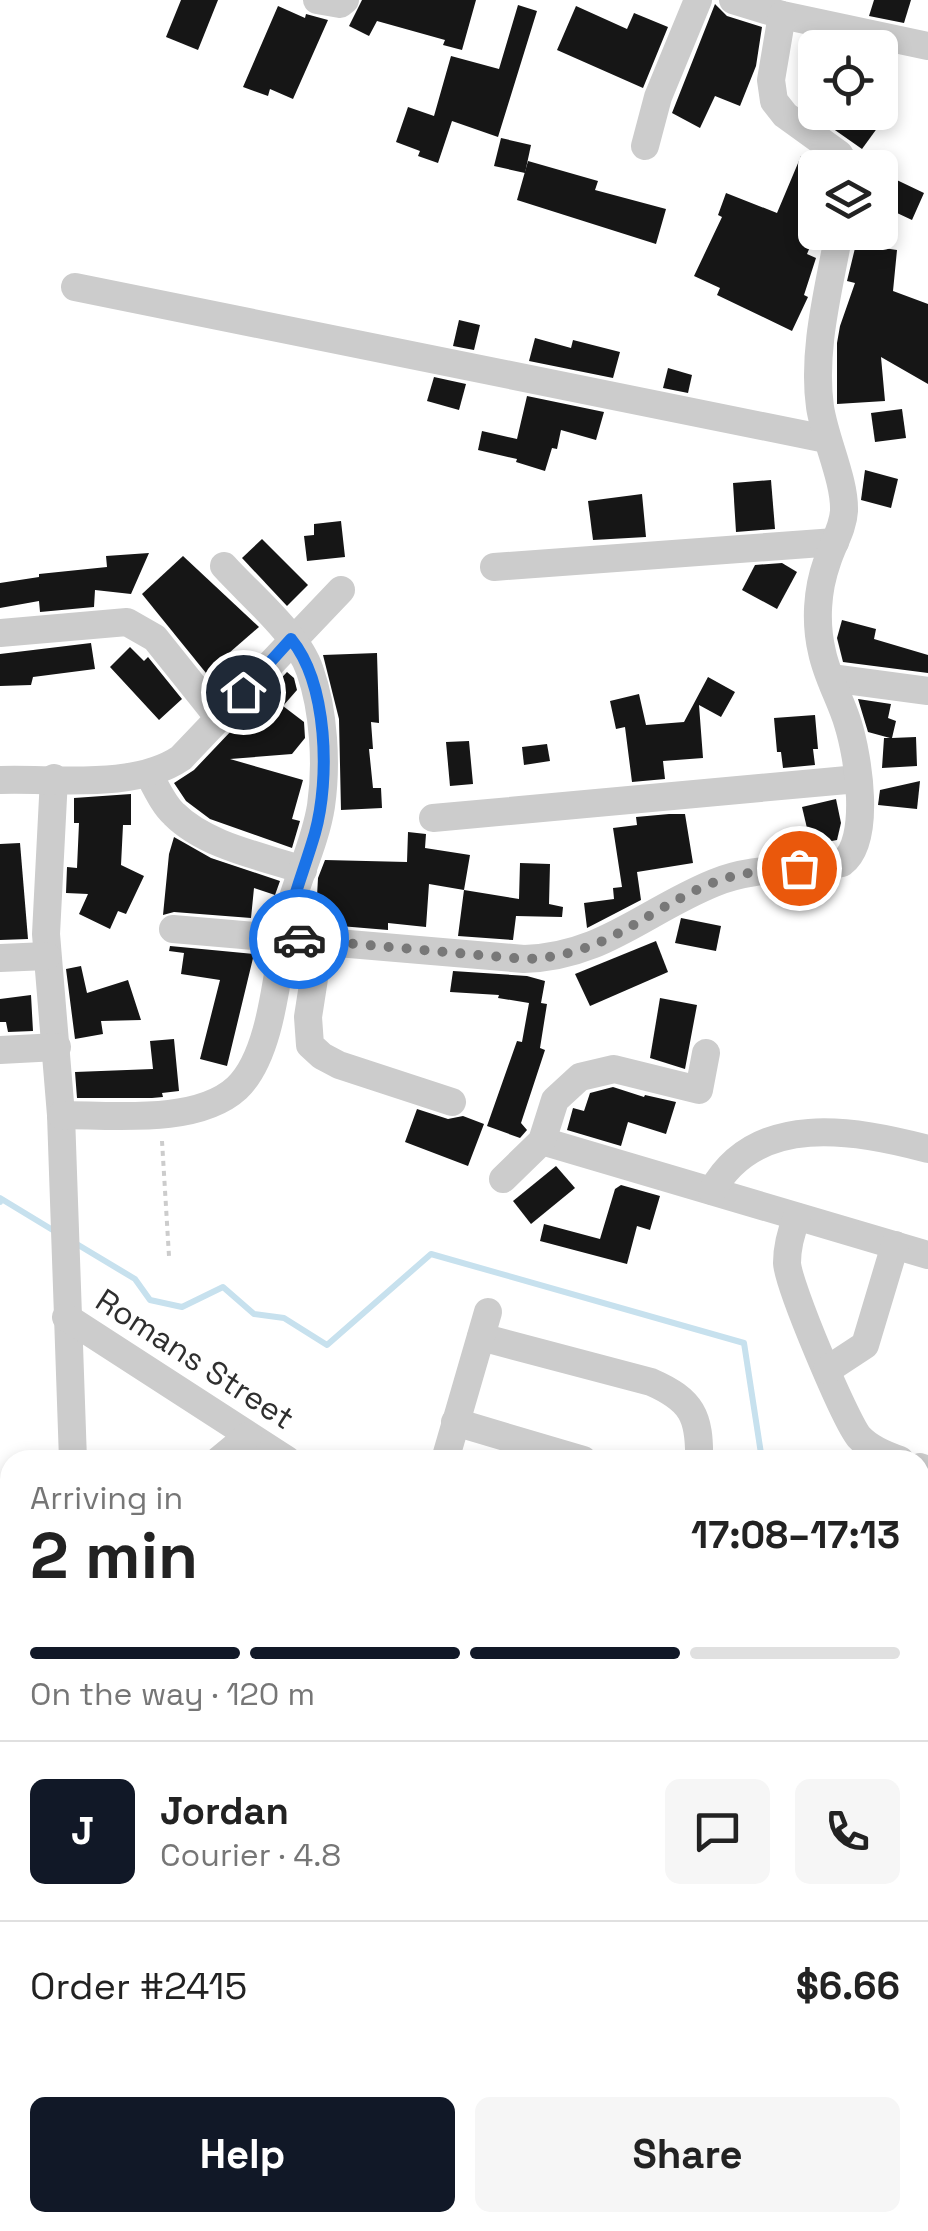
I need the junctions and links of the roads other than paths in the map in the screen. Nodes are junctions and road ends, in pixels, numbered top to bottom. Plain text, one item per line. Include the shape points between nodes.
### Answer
1 (317, 0) edge
2 (345, 0) edge
3 (698, 0) edge
4 (733, 0) edge
5 (782, 15) junction
6 (928, 46) edge
7 (645, 146) dead end
8 (834, 150) edge
9 (836, 250) edge
10 (74, 287) dead end
11 (826, 439) junction
12 (835, 542) junction
13 (224, 566) dead end
14 (494, 567) dead end
15 (340, 590) dead end
16 (0, 633) edge
17 (291, 639) junction
18 (831, 678) junction
19 (928, 691) edge
20 (219, 718) junction
21 (149, 774) junction
22 (54, 778) junction
23 (858, 779) junction
24 (0, 780) edge
25 (433, 818) dead end
26 (303, 870) junction
27 (172, 929) dead end
28 (284, 937) junction
29 (320, 940) junction
30 (48, 956) junction
31 (0, 958) edge
32 (57, 1047) junction
33 (0, 1050) edge
34 (706, 1053) dead end
35 (452, 1102) dead end
36 (61, 1115) junction
37 (542, 1140) junction
38 (928, 1149) edge
39 (503, 1179) dead end
40 (712, 1191) junction
41 (796, 1217) junction
42 (895, 1246) junction
43 (928, 1255) edge
44 (66, 1318) junction
45 (828, 1370) junction
46 (455, 1422) junction
47 (248, 1436) junction
48 (72, 1450) edge
49 (231, 1450) edge
50 (271, 1450) edge
51 (448, 1450) edge
52 (549, 1450) edge
53 (698, 1450) edge
54 (875, 1450) edge

1 - 2 street
3 - 7 street
4 - 5 street
5 - 6 street
5 - 8 street via 771,80 774,102
9 - 11 street via 818,372
10 - 11 street
11 - 12 street via 844,510
12 - 14 street
12 - 18 street via 818,615
13 - 17 street
15 - 17 street
16 - 20 street via 126,622 155,638
17 - 20 street
17 - 26 street via 311,672 322,742 321,806
18 - 19 street
18 - 23 street via 848,721
20 - 21 street via 181,758
21 - 22 street
21 - 26 street via 171,812 188,826
22 - 24 street
22 - 30 street
23 - 25 street
23 - 29 street via 858,842 842,863 715,882 579,952 524,959
26 - 28 street
27 - 28 street
28 - 29 street
28 - 36 street via 262,1045 236,1090 192,1110
29 - 35 street via 310,1045 339,1065
30 - 31 street
30 - 32 street
32 - 33 street
32 - 36 street
34 - 37 street via 700,1090 614,1069 580,1078 556,1100
36 - 44 street
37 - 39 street
37 - 40 street
38 - 40 street via 826,1130 788,1135 722,1172
40 - 41 street
41 - 42 street
41 - 45 street via 787,1265
42 - 43 street
42 - 45 street via 865,1346
44 - 47 street, Romans Street
44 - 48 street
45 - 54 street via 858,1436
46 - 51 street
46 - 52 street
46 - 53 street via 485,1324 670,1390 695,1416
47 - 49 street
47 - 50 street, Romans Street

